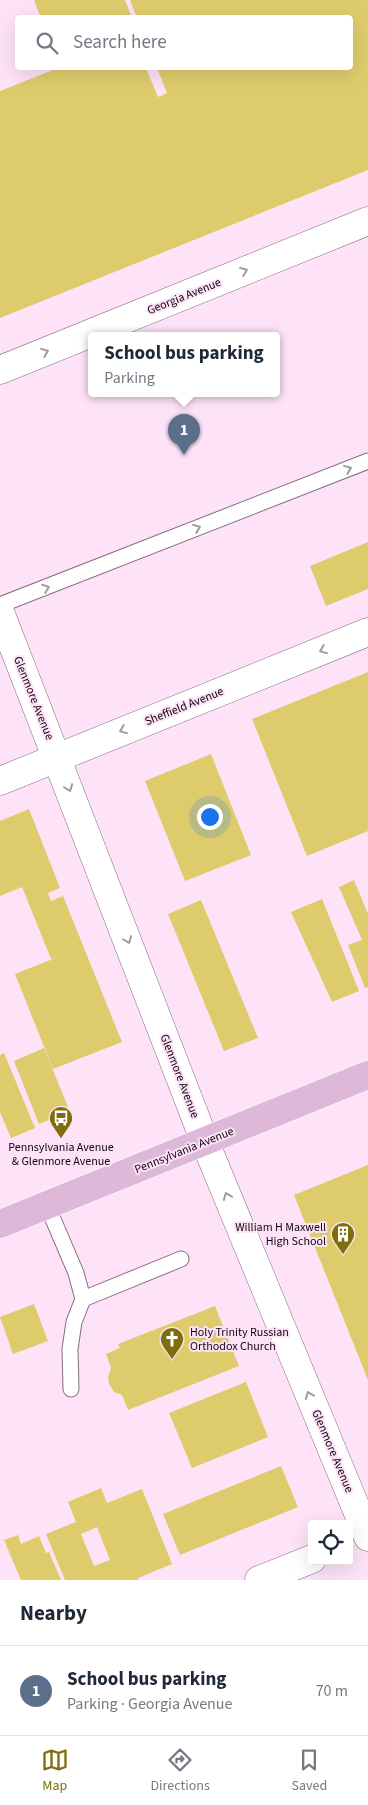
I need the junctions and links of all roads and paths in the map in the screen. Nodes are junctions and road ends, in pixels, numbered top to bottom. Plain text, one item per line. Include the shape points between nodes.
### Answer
1 (368, 221) edge
2 (94, 332) edge
3 (88, 334) edge
4 (0, 370) edge
5 (368, 461) edge
6 (0, 605) edge
7 (0, 612) edge
8 (368, 632) edge
9 (57, 758) junction
10 (0, 781) edge
11 (368, 1076) edge
12 (205, 1142) junction
13 (47, 1205) junction
14 (0, 1224) edge
15 (181, 1259) dead end
16 (83, 1299) junction
17 (71, 1389) dead end
18 (368, 1537) edge
19 (353, 1543) edge
20 (308, 1561) edge
21 (259, 1580) edge

2 -> 1 street, Georgia Avenue
4 -> 3 street, Georgia Avenue
6 -> 5 lane
7 - 9 street, Glenmore Avenue
8 -> 9 street, Sheffield Avenue
9 - 10 street, Sheffield Avenue
9 -> 12 street, Glenmore Avenue
11 - 12 main road, Pennsylvania Avenue
12 - 13 main road, Pennsylvania Avenue
18 -> 12 street, Glenmore Avenue
13 - 14 main road, Pennsylvania Avenue
13 - 16 lane via 76,1273
15 - 16 lane
16 - 17 lane via 74,1322 70,1349
18 - 19 street
20 - 21 street

